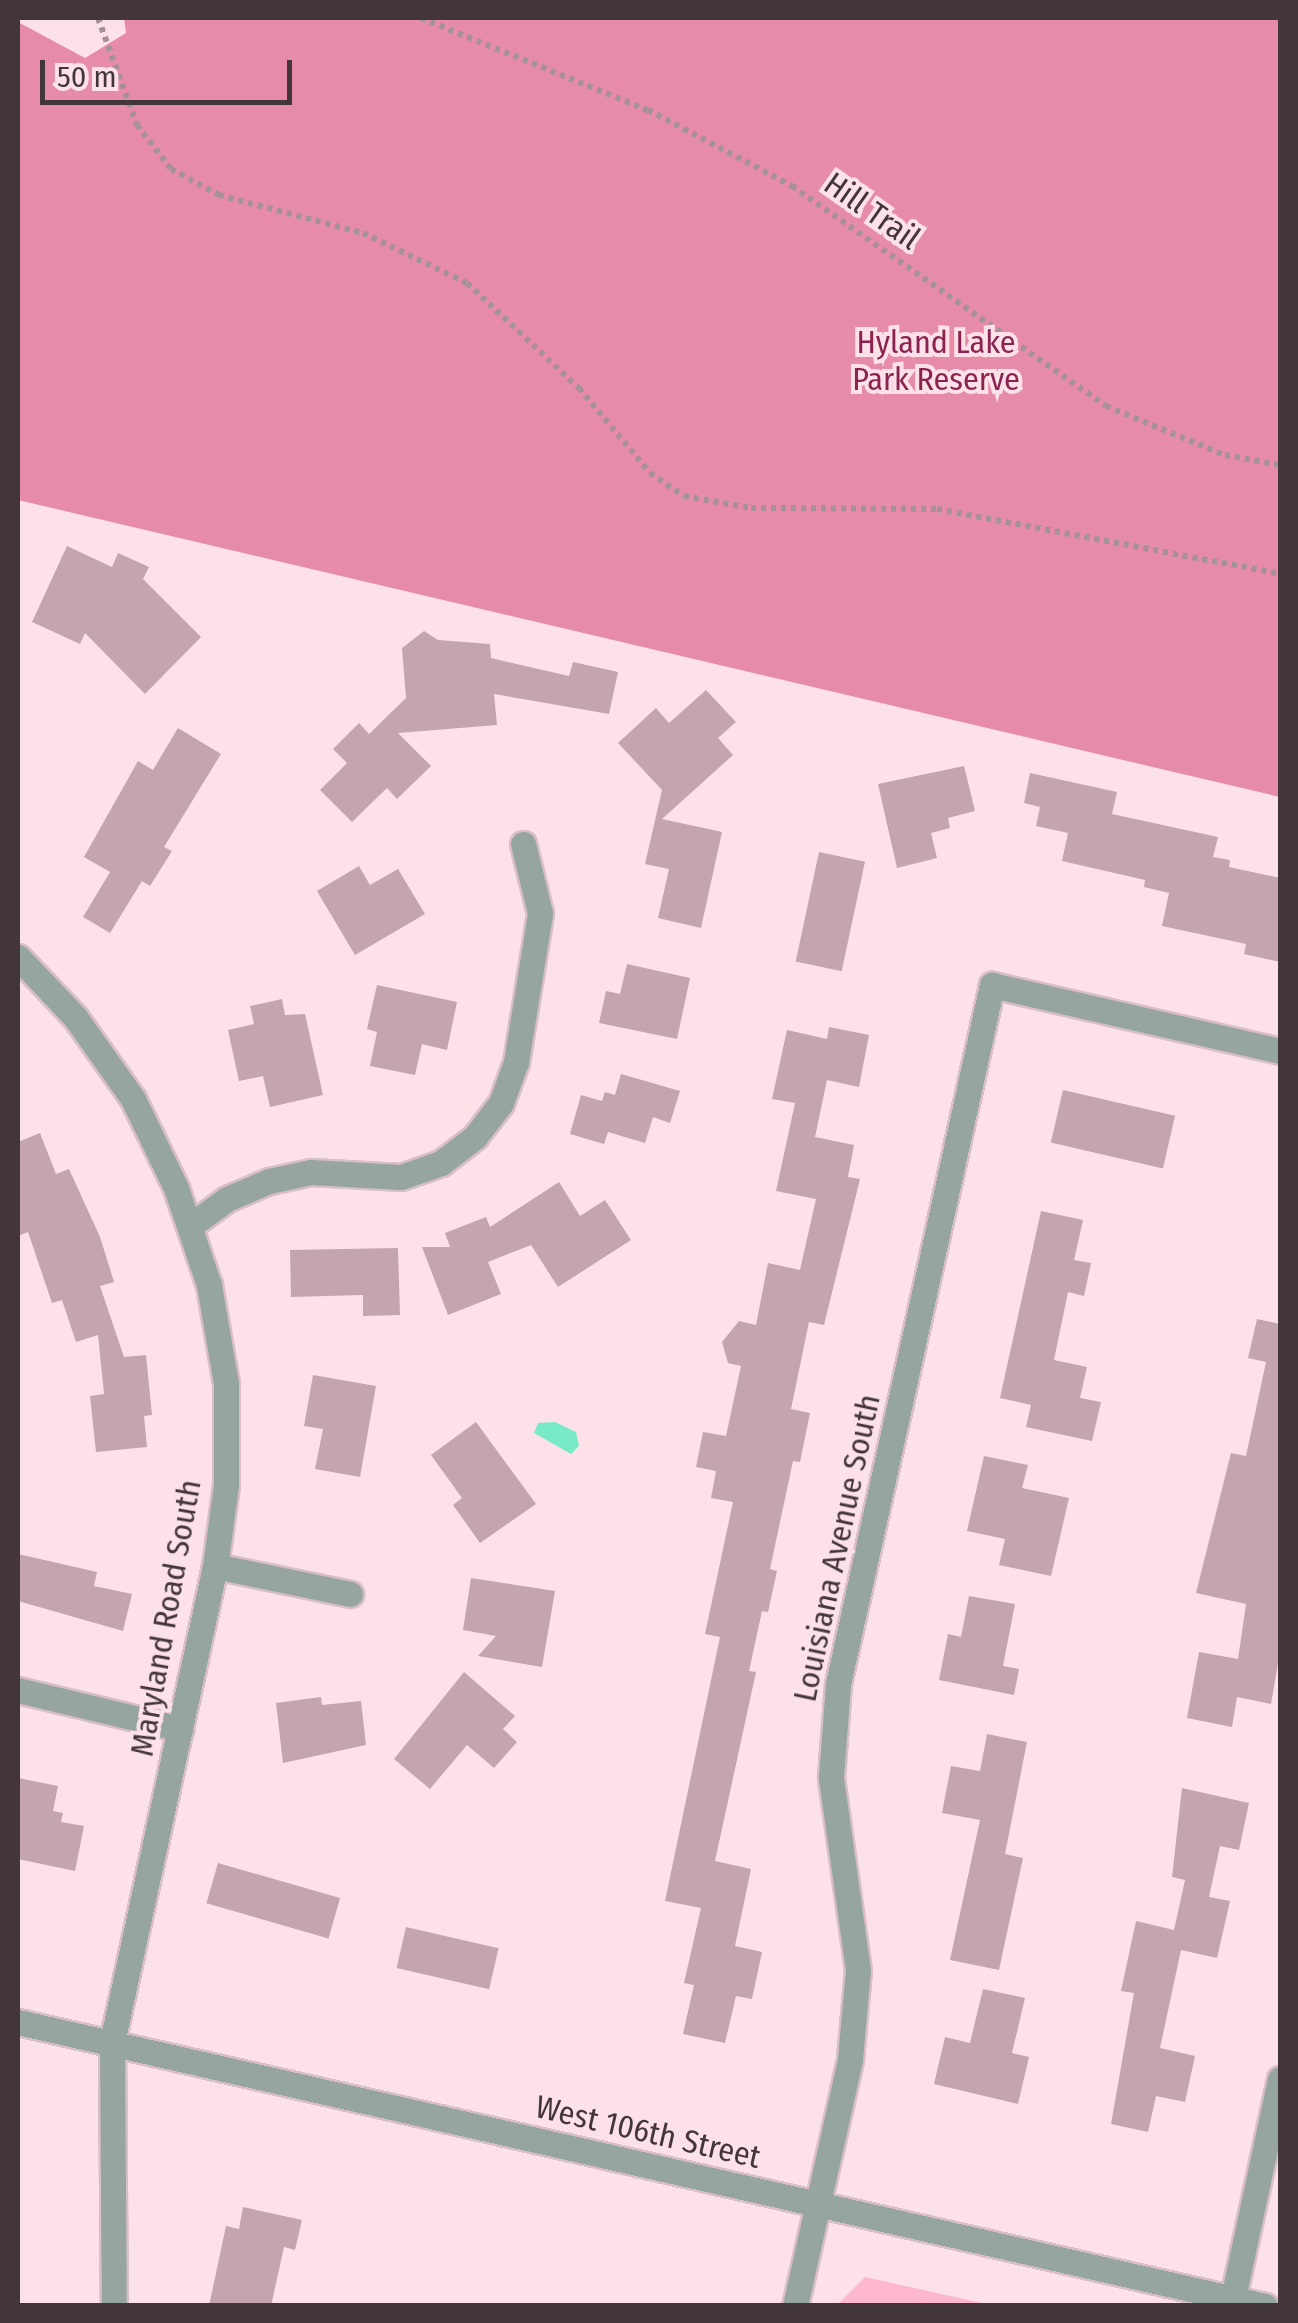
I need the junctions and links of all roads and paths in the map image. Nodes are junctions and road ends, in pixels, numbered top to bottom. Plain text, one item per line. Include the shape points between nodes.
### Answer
1 (98, 18) edge
2 (421, 18) edge
3 (1280, 464) edge
4 (1280, 574) edge
5 (524, 844) dead end
6 (18, 957) edge
7 (1280, 1051) edge
8 (190, 1226) junction
9 (215, 1566) junction
10 (350, 1594) dead end
11 (18, 1690) edge
12 (180, 1730) junction
13 (18, 2022) edge
14 (112, 2043) junction
15 (1280, 2078) edge
16 (818, 2204) junction
17 (1233, 2298) junction
18 (114, 2306) edge
19 (795, 2306) edge
20 (1265, 2306) edge

1 - 4 path via 136,126 171,169 219,195 364,233 467,283 579,388 650,473 684,496 733,507 937,509
2 - 3 path, Hill Trail via 648,110 792,186 1106,406 1226,455
5 - 8 street via 540,914 516,1062 501,1104 475,1137 441,1163 401,1177 311,1172 268,1181
6 - 8 street, Maryland Road South via 75,1017 132,1100
7 - 16 street, Louisiana Avenue South via 992,986 838,1684 830,1776 858,1970 850,2060
8 - 9 street, Maryland Road South via 209,1285 226,1383 226,1484
9 - 10 street
9 - 12 street, Maryland Road South
11 - 12 street
12 - 14 street, Maryland Road South
13 - 14 street, West 106th Street
14 - 16 street, West 106th Street
14 - 18 street, Maryland Road South
15 - 17 street
16 - 17 street, West 106th Street
16 - 19 street, Louisiana Avenue South
17 - 20 street, West 106th Street

